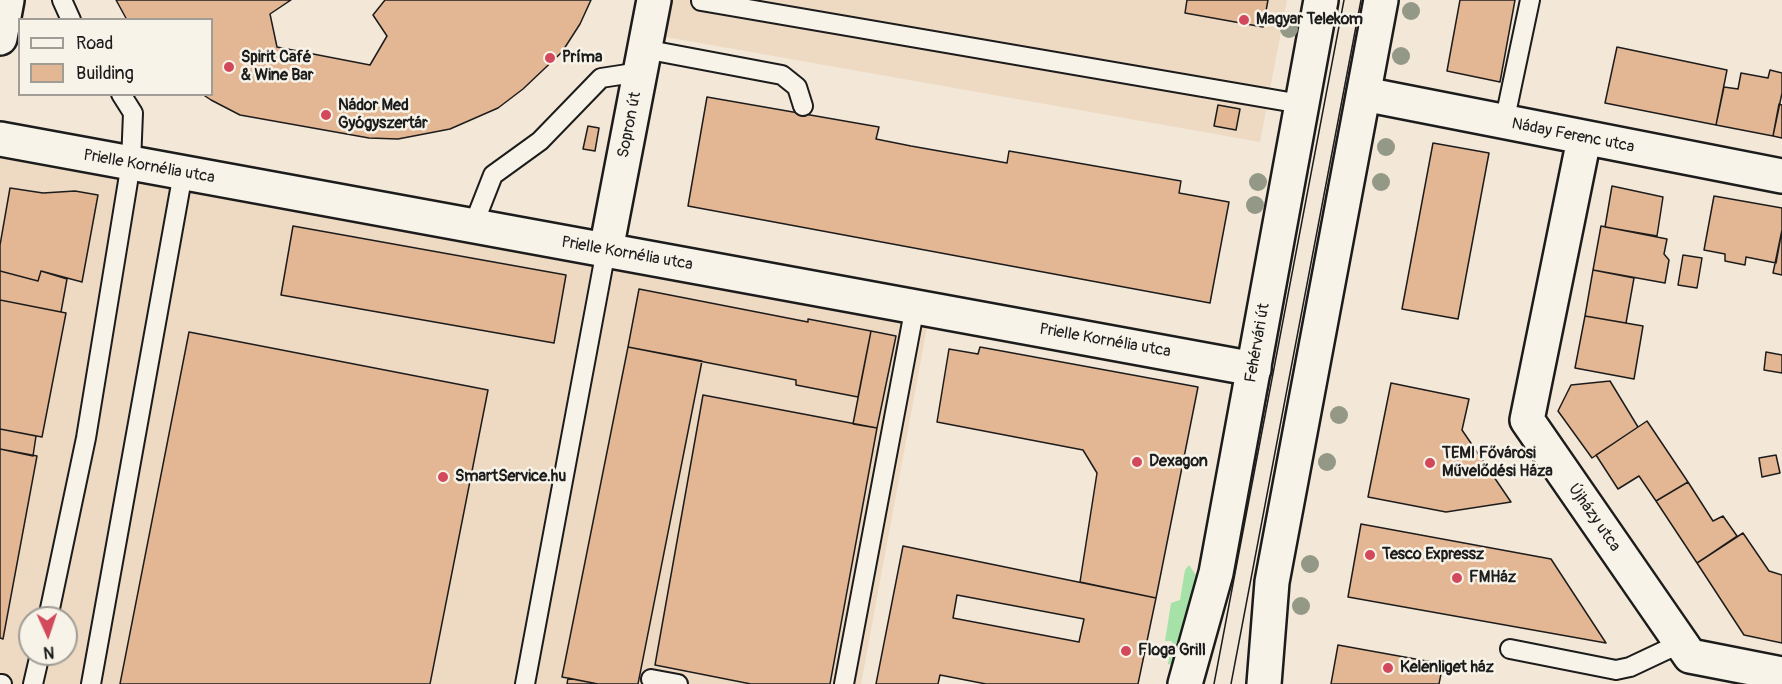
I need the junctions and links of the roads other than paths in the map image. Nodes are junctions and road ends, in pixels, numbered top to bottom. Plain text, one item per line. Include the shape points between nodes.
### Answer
1 (7, 0) edge
2 (62, 0) edge
3 (654, 0) edge
4 (1321, 0) edge
5 (1381, 0) edge
6 (1530, 0) edge
7 (701, 1) edge
8 (70, 18) edge
9 (0, 38) edge
10 (642, 61) junction
11 (1364, 94) junction
12 (122, 96) edge
13 (1301, 104) junction
14 (803, 106) dead end
15 (1504, 123) junction
16 (0, 139) edge
17 (1584, 139) junction
18 (131, 163) junction
19 (183, 173) junction
20 (1782, 176) edge
21 (473, 226) junction
22 (606, 250) junction
23 (915, 306) junction
24 (1254, 369) junction
25 (51, 606) edge
26 (1681, 643) junction
27 (1510, 649) dead end
28 (37, 666) edge
29 (1782, 674) edge
30 (651, 679) dead end
31 (33, 684) edge
32 (91, 684) edge
33 (525, 684) edge
34 (678, 684) edge
35 (844, 684) edge
36 (1185, 684) edge
37 (1264, 684) edge

1 - 9 street
2 - 8 lane
3 - 10 street, Sopron út
4 - 13 street, Fehérvári út
5 - 11 street
6 - 15 lane
7 - 13 lane
10 - 14 lane via 782,75 797,87
10 - 21 lane via 601,78 540,141 493,175
10 - 22 street, Sopron út
11 - 15 street, Náday Ferenc utca
11 - 37 street via 1272,582
12 - 18 lane via 133,113
13 - 24 street, Fehérvári út
15 - 17 street, Náday Ferenc utca
16 - 18 street, Prielle Kornélia utca
17 - 20 street, Náday Ferenc utca
17 - 26 street, Újházy utca via 1527,420
18 - 19 street, Prielle Kornélia utca
18 - 25 lane via 86,438
19 - 21 street, Prielle Kornélia utca
19 - 32 lane
21 - 22 street, Prielle Kornélia utca
22 - 23 street, Prielle Kornélia utca
22 - 33 lane
23 - 24 street, Prielle Kornélia utca
23 - 35 lane
24 - 36 street, Fehérvári út via 1216,573
26 - 27 lane via 1616,670
26 - 29 street, Újházy utca via 1690,656
28 - 31 lane
30 - 34 lane

